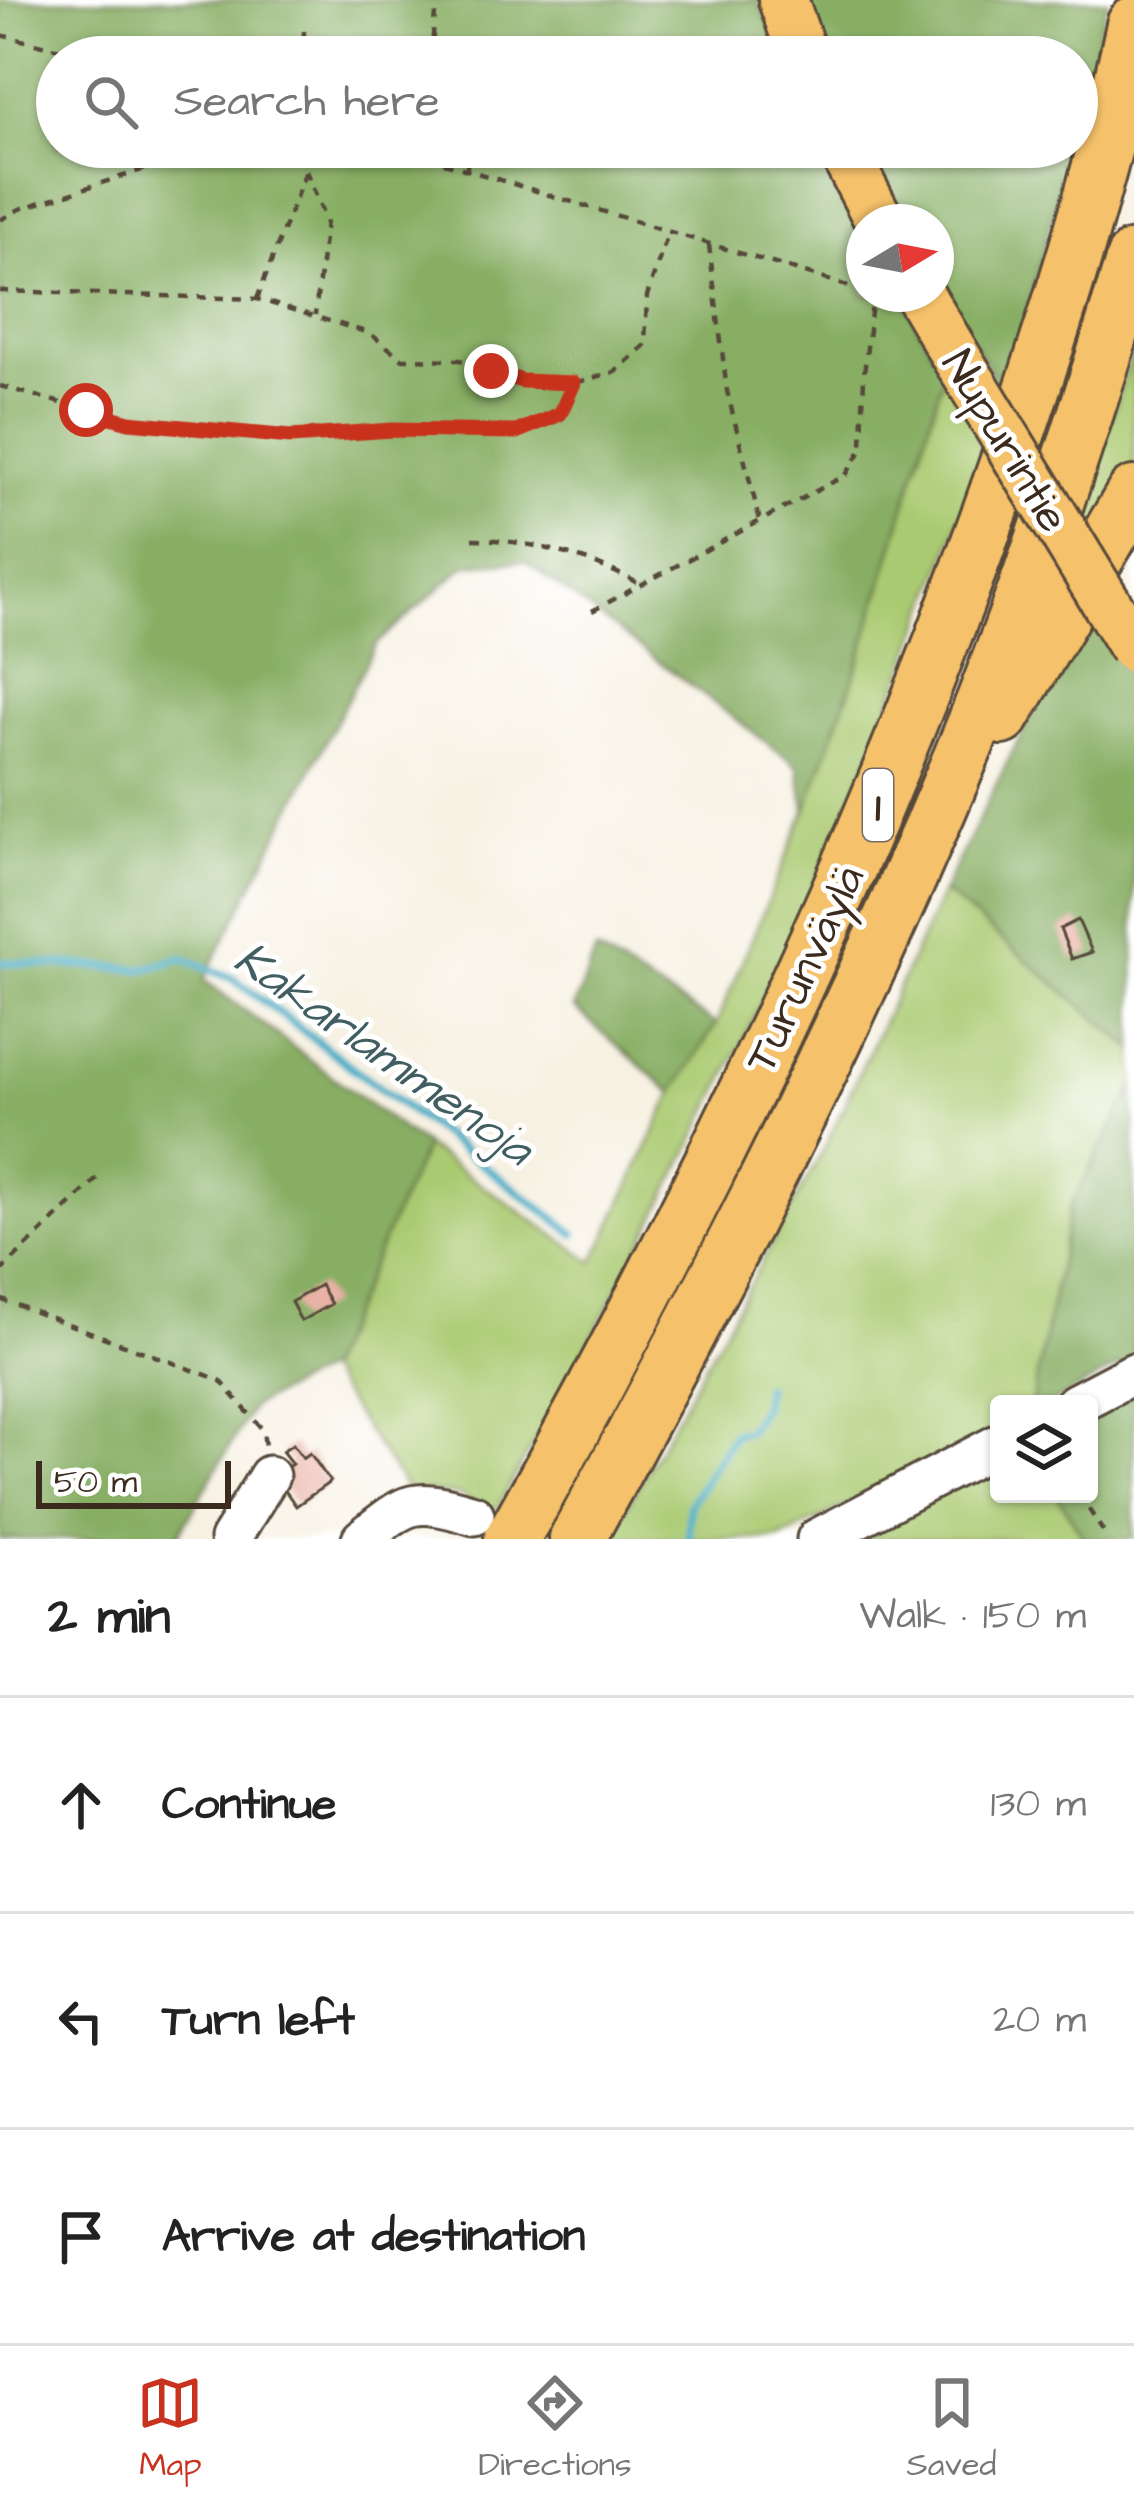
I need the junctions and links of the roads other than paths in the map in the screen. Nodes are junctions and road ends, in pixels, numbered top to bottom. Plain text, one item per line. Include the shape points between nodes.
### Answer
1 (783, 0) edge
2 (1134, 26) edge
3 (796, 36) edge
4 (852, 168) edge
5 (871, 204) edge
6 (1134, 258) edge
7 (930, 312) edge
8 (1134, 494) edge
9 (1134, 648) edge
10 (919, 852) junction
11 (1134, 1373) edge
12 (1093, 1395) edge
13 (990, 1449) edge
14 (269, 1476) road end
15 (493, 1527) edge
16 (230, 1539) edge
17 (362, 1539) edge
18 (577, 1539) edge
19 (817, 1539) edge

1 - 3 main road
2 - 15 highway, Turunväylä / 1 via 1113,127 1046,350 877,808 603,1378
4 - 5 main road
6 - 10 highway, Turunväylä / 1 via 1027,583
7 - 9 main road, Nupurintie, bridge
8 - 10 highway
10 - 18 highway, Turunväylä / 1 via 787,1143
11 - 12 street
13 - 19 street
14 - 16 street
15 - 17 street via 434,1503 403,1506

